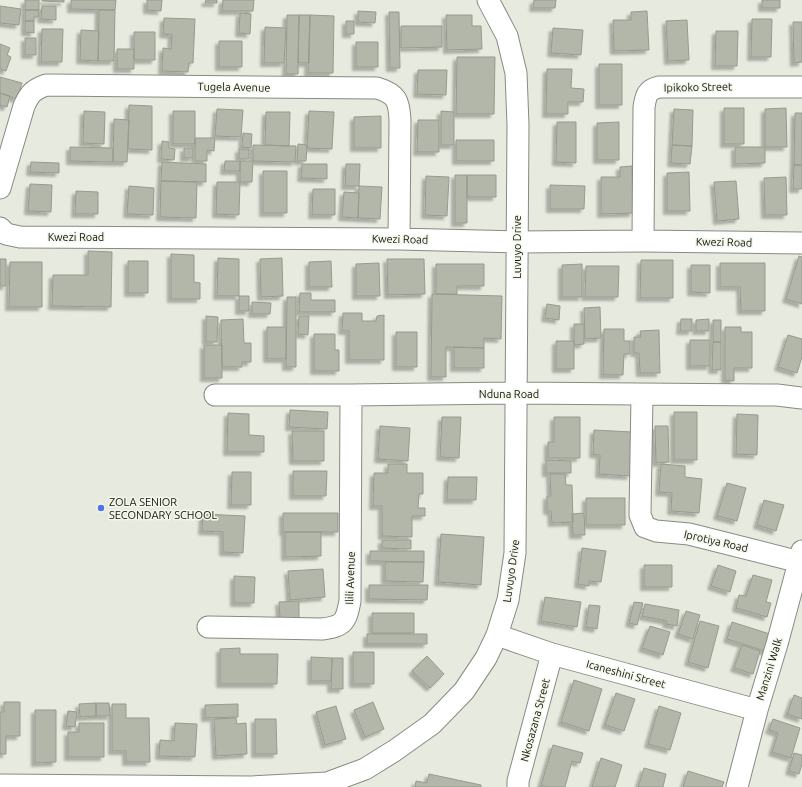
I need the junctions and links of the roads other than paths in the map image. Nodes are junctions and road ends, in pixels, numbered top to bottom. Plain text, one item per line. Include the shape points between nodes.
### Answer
1 (488, 0) edge
2 (802, 87) edge
3 (0, 188) edge
4 (0, 228) edge
5 (399, 239) junction
6 (643, 241) junction
7 (517, 242) junction
8 (802, 244) edge
9 (517, 393) junction
10 (215, 395) dead end
11 (351, 395) junction
12 (642, 395) junction
13 (802, 398) edge
14 (801, 556) edge
15 (208, 628) dead end
16 (497, 635) junction
17 (552, 654) junction
18 (757, 710) junction
19 (0, 785) edge
20 (327, 785) edge
21 (177, 787) edge
22 (518, 787) edge
23 (737, 787) edge

1 - 7 street, Luvuyo Drive via 507,36 516,73
2 - 6 street, Ipikoko Street via 659,87 648,92 644,107
3 - 5 street, Tugela Avenue via 28,97 35,89 46,85 377,88 394,96 399,105
4 - 5 street, Kwezi Road via 6,234 20,237
5 - 7 street, Kwezi Road
6 - 7 street, Kwezi Road
6 - 8 street, Kwezi Road
7 - 9 street, Luvuyo Drive
9 - 11 street, Nduna Road
9 - 12 street, Nduna Road
9 - 16 street, Luvuyo Drive via 515,553 508,600
10 - 11 street, Nduna Road
11 - 15 street, Ilili Avenue via 350,601 343,622 335,627 322,629
12 - 13 street, Nduna Road via 777,395
12 - 14 street, Iprotiya Road via 640,515 645,527 656,532 688,534
14 - 18 street, Manzini Walk
16 - 17 street, Icaneshini Street
16 - 20 street, Luvuyo Drive via 486,658 464,691 432,724 365,769
17 - 18 street, Icaneshini Street
17 - 22 street, Nkosazana Street
18 - 23 street, Manzini Walk
19 - 21 street, Luvuyo Drive
20 - 21 street, Luvuyo Drive

